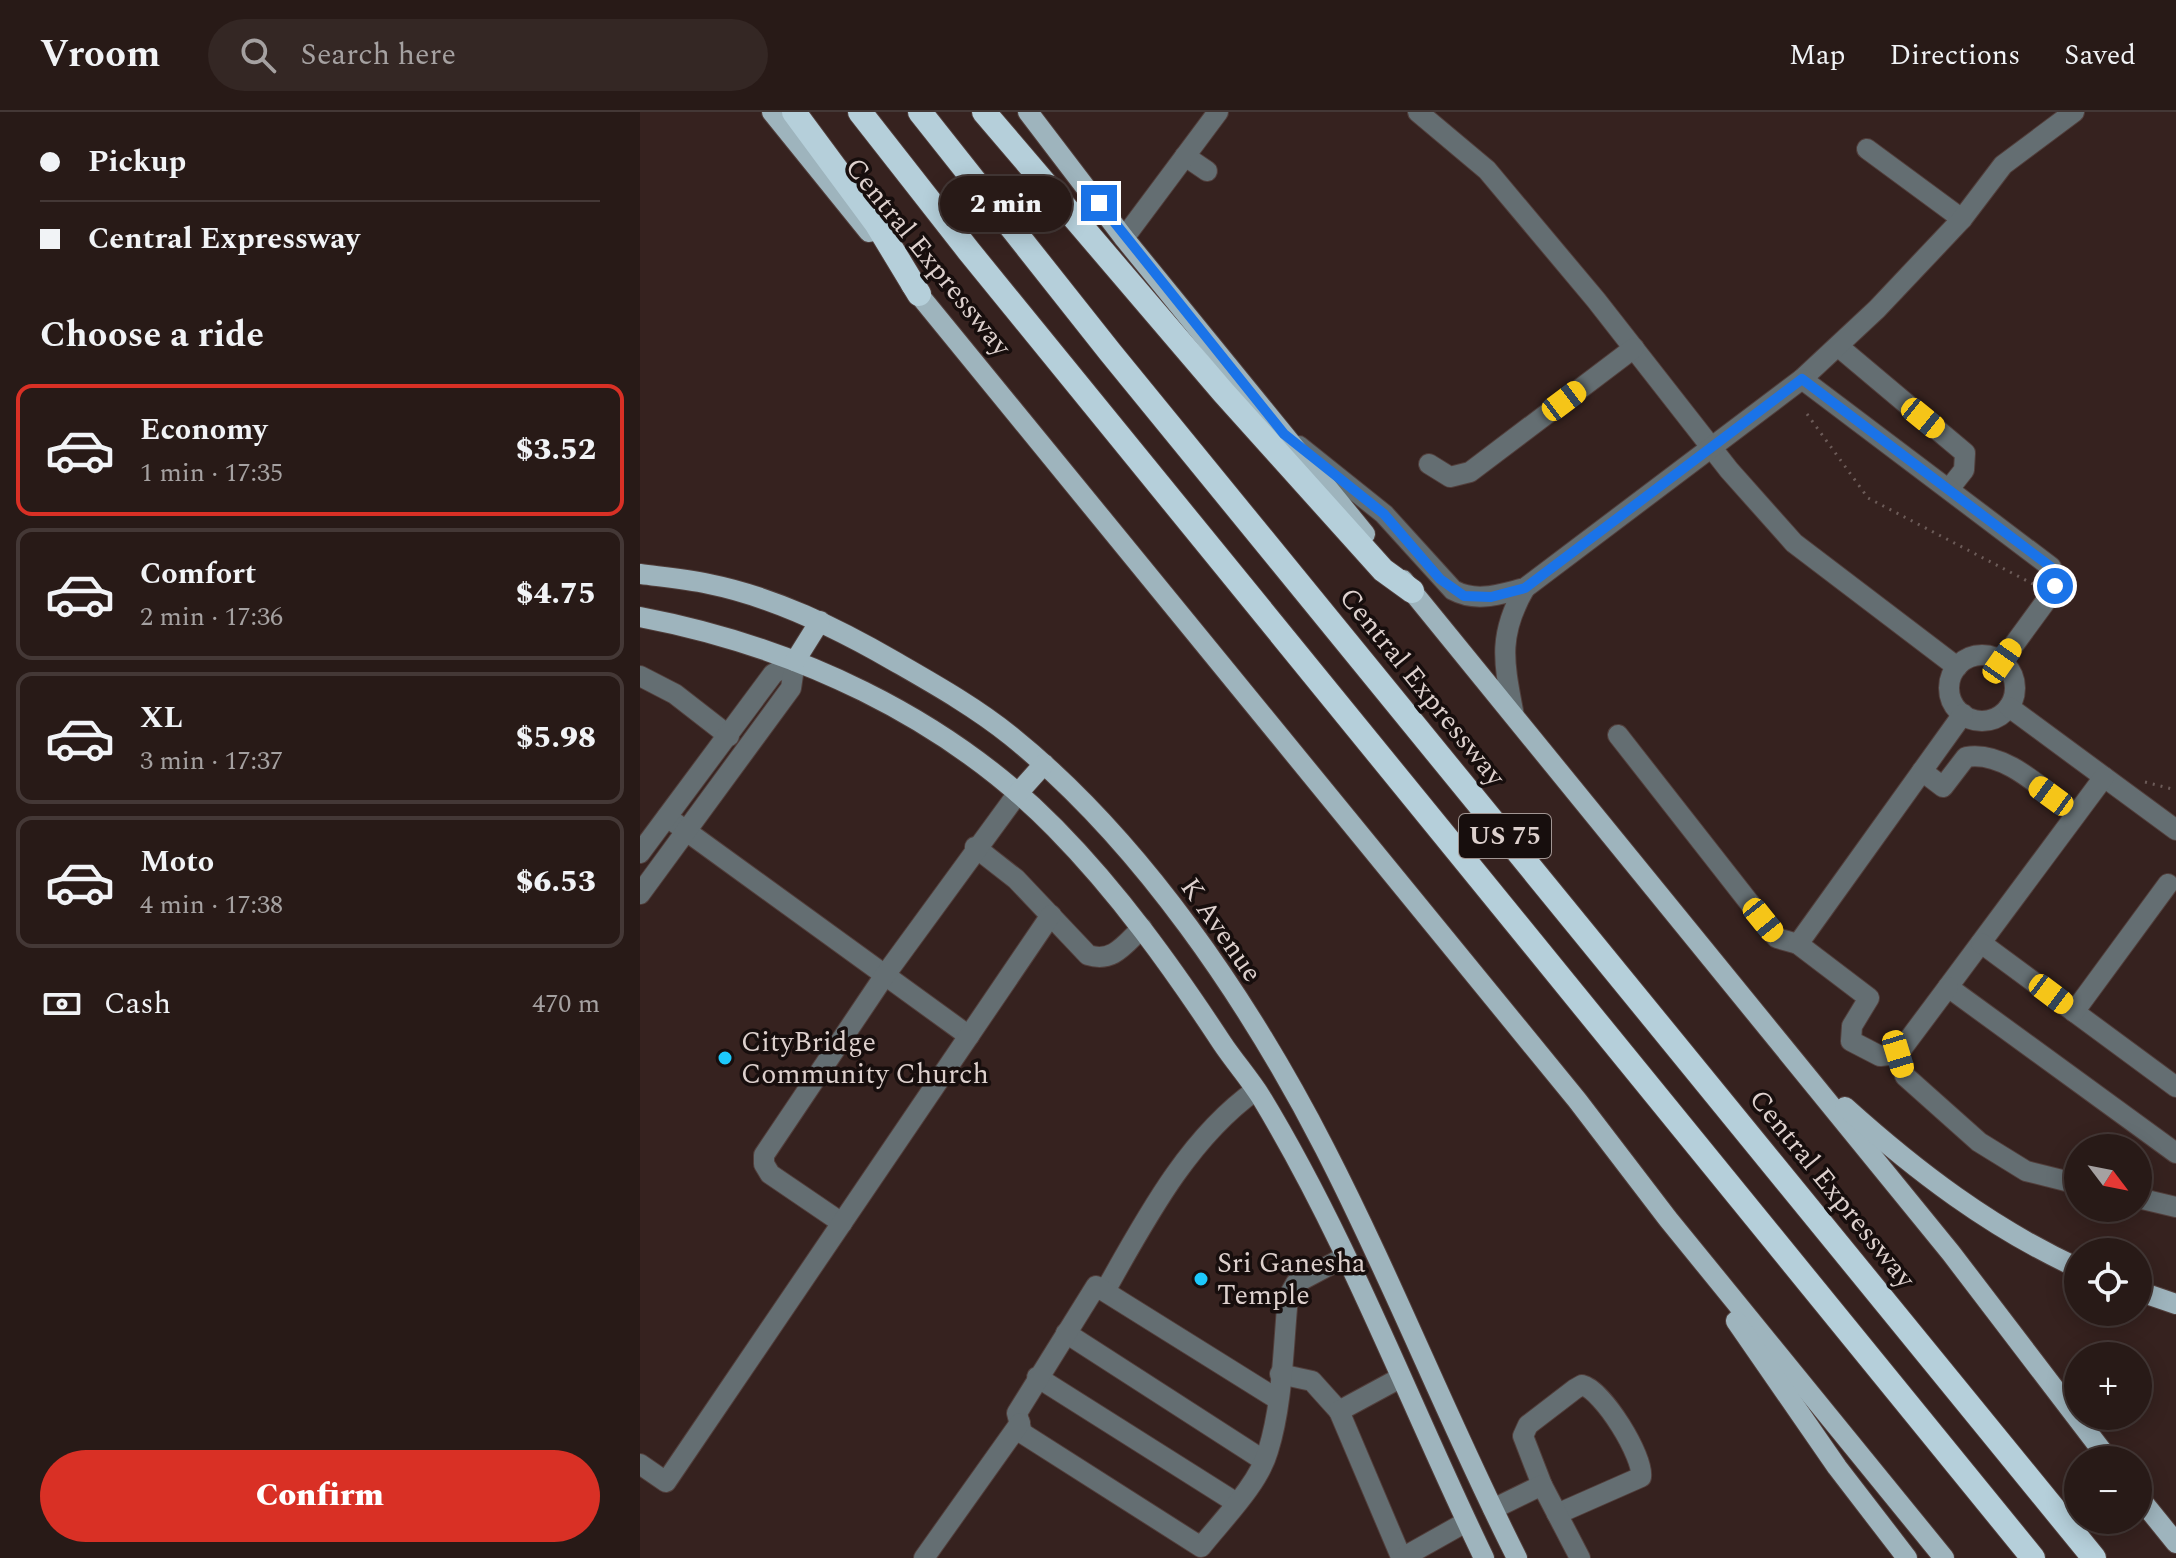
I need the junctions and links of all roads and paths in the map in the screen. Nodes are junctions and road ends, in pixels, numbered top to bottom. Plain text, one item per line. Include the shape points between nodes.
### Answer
1 (772, 112) edge
2 (794, 112) edge
3 (860, 112) edge
4 (920, 112) edge
5 (984, 112) edge
6 (1028, 112) edge
7 (1418, 112) edge
8 (2074, 112) edge
9 (1207, 116) edge
10 (1867, 149) dead end
11 (1185, 156) junction
12 (1207, 171) dead end
13 (1962, 219) junction
14 (1124, 238) junction
15 (919, 294) junction
16 (1839, 347) junction
17 (1634, 348) junction
18 (1802, 379) junction
19 (1807, 414) dead end
20 (1284, 434) junction
21 (1713, 449) junction
22 (1429, 464) dead end
23 (1949, 489) junction
24 (640, 574) edge
25 (1525, 588) junction
26 (1412, 591) junction
27 (2026, 594) dead end
28 (640, 617) edge
29 (820, 621) junction
30 (795, 661) junction
31 (2002, 661) junction
32 (1957, 667) junction
33 (640, 676) edge
34 (2009, 707) junction
35 (1963, 714) junction
36 (1514, 716) junction
37 (1618, 735) dead end
38 (729, 736) junction
39 (1044, 764) junction
40 (1922, 771) junction
41 (2104, 777) junction
42 (2143, 782) dead end
43 (2176, 790) edge
44 (1018, 793) junction
45 (2076, 814) junction
46 (667, 817) junction
47 (2176, 830) edge
48 (686, 831) junction
49 (975, 847) junction
50 (640, 853) edge
51 (2168, 884) dead end
52 (640, 894) edge
53 (1051, 915) junction
54 (1142, 928) junction
55 (1981, 943) junction
56 (1798, 944) junction
57 (885, 975) junction
58 (1948, 987) junction
59 (2074, 1012) junction
60 (969, 1036) junction
61 (1898, 1054) junction
62 (1799, 1066) junction
63 (2176, 1087) edge
64 (1256, 1090) junction
65 (2176, 1153) edge
66 (2064, 1180) edge
67 (2152, 1201) edge
68 (1656, 1202) junction
69 (2176, 1207) edge
70 (842, 1223) junction
71 (1345, 1257) junction
72 (2064, 1261) edge
73 (1105, 1291) junction
74 (2152, 1296) edge
75 (2176, 1304) edge
76 (1066, 1333) junction
77 (1280, 1374) junction
78 (1037, 1377) junction
79 (1400, 1378) junction
80 (1277, 1399) junction
81 (1339, 1411) junction
82 (1020, 1423) junction
83 (2098, 1446) edge
84 (1263, 1460) junction
85 (640, 1464) edge
86 (1542, 1485) junction
87 (1235, 1502) junction
88 (1493, 1509) junction
89 (2152, 1513) edge
90 (1557, 1514) junction
91 (1466, 1522) junction
92 (2176, 1543) edge
93 (1197, 1552) edge
94 (924, 1558) edge
95 (1402, 1558) edge
96 (1484, 1558) edge
97 (1517, 1558) edge
98 (1580, 1558) edge
99 (1907, 1558) edge
100 (1944, 1558) edge
101 (2033, 1558) edge
102 (2094, 1558) edge

1 - 15 main road, Central Expressway
2 - 15 highway via 876,223
3 - 101 highway, Central Expressway / US 75
4 - 102 highway, Central Expressway / US 75
5 - 26 highway via 1241,413 1383,570
6 - 14 main road, Central Expressway
7 - 17 lane via 1487,170
8 - 13 lane via 2003,165
9 - 11 lane
10 - 13 lane
11 - 12 lane
11 - 14 lane
13 - 16 lane
14 - 20 main road, Central Expressway
15 - 68 main road, Central Expressway
16 - 18 lane
16 - 23 lane via 1965,453 1964,470
17 - 21 lane
17 - 22 lane via 1470,472 1450,477
18 - 21 lane
18 - 23 lane
19 - 27 path via 1868,498 2034,582
20 - 25 lane via 1384,514 1453,590 1491,597
20 - 26 main road, Central Expressway
21 - 25 lane
21 - 32 lane via 1794,543
23 - 31 lane via 2051,567 2055,576 2051,594
24 - 29 main road, K Avenue via 710,584
25 - 36 lane via 1504,638
26 - 36 main road, Central Expressway
28 - 30 main road via 696,628
29 - 30 main road
29 - 39 main road, K Avenue via 966,703
30 - 38 lane via 773,674
30 - 44 main road via 906,715
30 - 48 lane via 791,688
31 - 32 lane via 1979,655
31 - 34 lane via 2015,683
32 - 35 lane via 1950,692
33 - 38 lane via 675,694
34 - 35 lane via 1987,720
34 - 41 lane
35 - 40 lane
36 - 62 main road, Central Expressway
37 - 56 lane via 1777,938
38 - 46 lane
39 - 44 main road
39 - 88 main road, K Avenue via 1172,905 1273,1056 1385,1270
40 - 45 lane via 1943,787 1966,757 1984,754 2001,760
40 - 56 lane
41 - 45 lane
41 - 47 lane
42 - 43 path
44 - 49 lane
44 - 54 main road
45 - 55 lane
46 - 48 lane
46 - 50 lane
48 - 52 lane
48 - 57 lane
49 - 53 lane
49 - 57 lane
51 - 59 lane
53 - 54 lane via 1088,955 1103,960
53 - 60 lane
54 - 64 main road
55 - 58 lane
55 - 59 lane
56 - 61 lane via 1869,998 1852,1026 1851,1041 1880,1056
57 - 60 lane
57 - 70 lane via 764,1155 770,1174
58 - 61 lane
58 - 65 lane
59 - 63 lane
60 - 70 lane
61 - 66 lane via 1905,1076 1979,1142 2026,1171
62 - 72 main road via 1938,1186
62 - 83 main road, Central Expressway
64 - 71 main road
64 - 73 lane via 1226,1111 1152,1208
67 - 69 lane
68 - 99 main road via 1809,1429
68 - 100 main road, Central Expressway
70 - 85 lane via 666,1482
71 - 77 lane via 1296,1283 1288,1297
71 - 79 main road
73 - 76 lane via 1096,1286
73 - 80 lane
74 - 75 main road
76 - 78 lane
76 - 84 lane
77 - 80 lane
77 - 81 lane via 1312,1381
78 - 82 lane via 1017,1413
78 - 87 lane
79 - 81 lane
79 - 91 main road
80 - 84 lane
81 - 95 lane
82 - 93 lane via 1022,1433
82 - 94 lane
84 - 87 lane
86 - 88 lane
86 - 90 lane
86 - 90 lane via 1523,1436 1528,1425 1575,1389 1591,1387 1643,1465 1641,1477
87 - 93 lane
88 - 91 main road
88 - 97 main road, K Avenue
89 - 92 main road
90 - 98 lane
91 - 95 lane
91 - 96 main road

